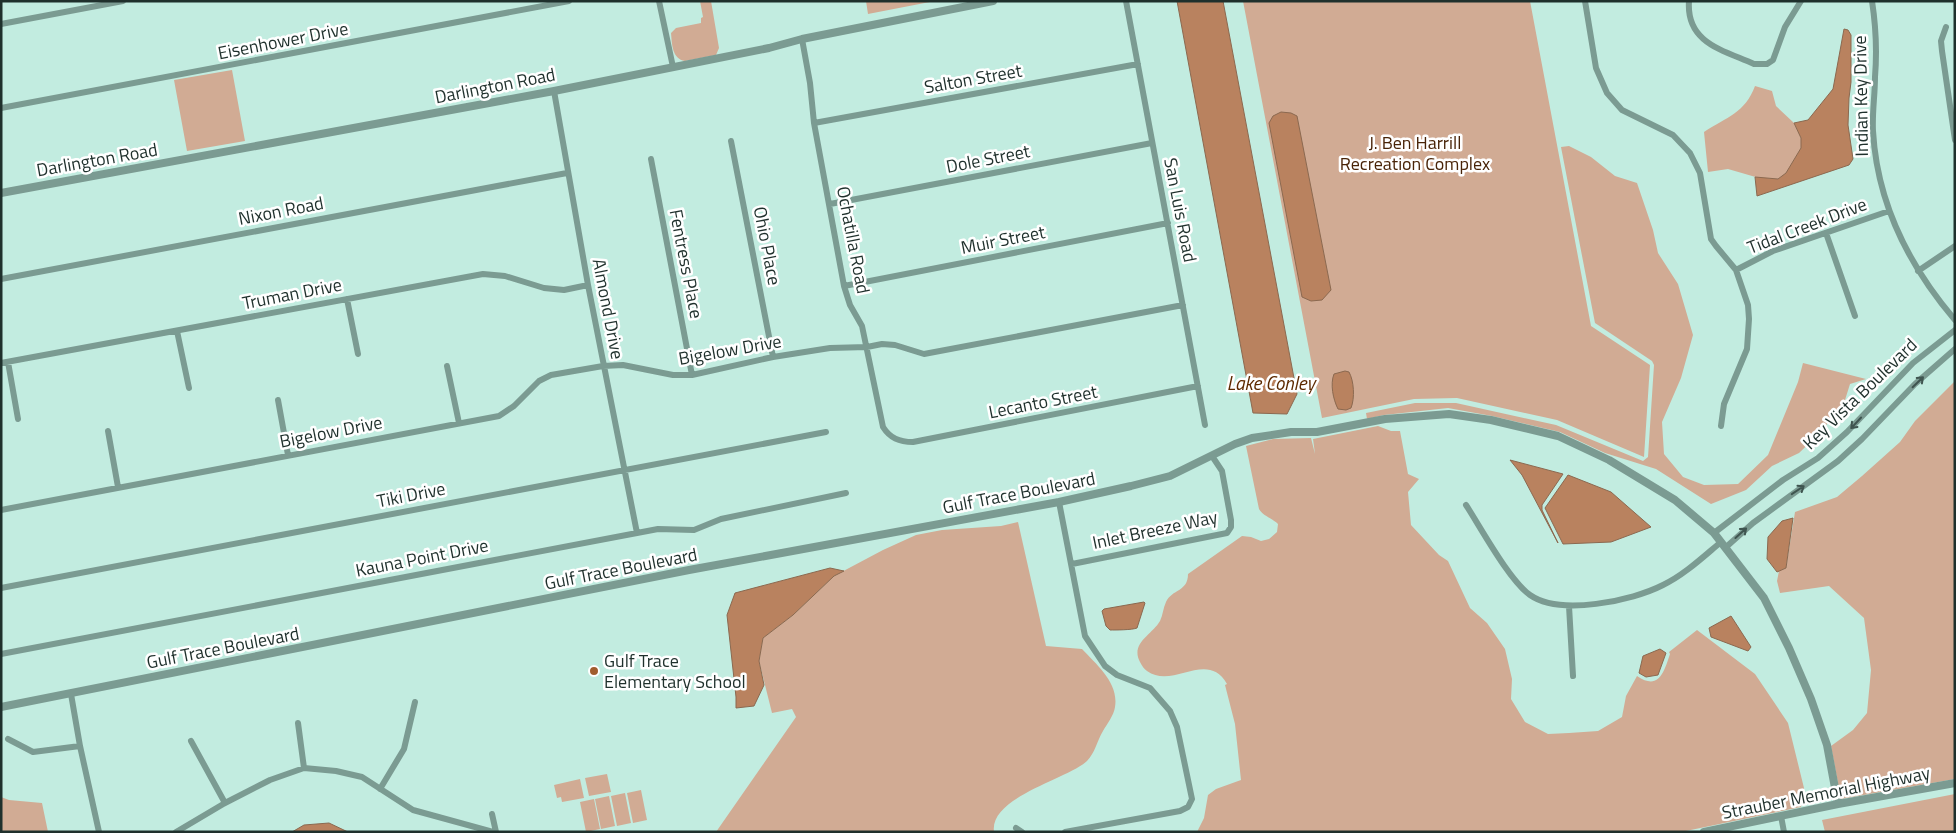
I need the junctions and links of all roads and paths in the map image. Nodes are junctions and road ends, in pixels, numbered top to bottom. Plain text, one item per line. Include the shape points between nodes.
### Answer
1 (123, 1) edge
2 (569, 1) edge
3 (660, 1) edge
4 (993, 1) edge
5 (1126, 1) edge
6 (1585, 1) edge
7 (1689, 1) edge
8 (1801, 1) edge
9 (1872, 1) edge
10 (1, 24) edge
11 (1946, 27) dead end
12 (802, 39) junction
13 (1138, 64) junction
14 (673, 68) junction
15 (554, 91) junction
16 (1, 108) edge
17 (814, 123) junction
18 (1955, 140) edge
19 (731, 141) dead end
20 (1152, 143) junction
21 (651, 159) dead end
22 (567, 173) junction
23 (1, 193) edge
24 (830, 204) junction
25 (1889, 211) junction
26 (1168, 223) junction
27 (1826, 233) junction
28 (1955, 246) edge
29 (1736, 270) junction
30 (1918, 271) junction
31 (1, 279) edge
32 (588, 285) junction
33 (844, 286) junction
34 (347, 299) junction
35 (1183, 305) junction
36 (1855, 316) dead end
37 (1955, 320) edge
38 (1955, 330) edge
39 (177, 331) junction
40 (867, 347) junction
41 (1955, 349) edge
42 (358, 354) dead end
43 (773, 357) junction
44 (5, 363) edge
45 (447, 366) dead end
46 (603, 366) junction
47 (692, 375) junction
48 (1198, 386) junction
49 (189, 388) dead end
50 (278, 400) dead end
51 (18, 419) dead end
52 (459, 424) junction
53 (1205, 425) dead end
54 (1721, 426) dead end
55 (108, 431) dead end
56 (826, 432) dead end
57 (894, 438) joint
58 (288, 455) junction
59 (1212, 456) junction
60 (624, 469) junction
61 (118, 487) junction
62 (846, 493) dead end
63 (1059, 502) junction
64 (1466, 505) dead end
65 (1, 510) edge
66 (636, 533) junction
67 (1714, 533) junction
68 (1723, 545) junction
69 (1072, 564) junction
70 (1, 588) edge
71 (1570, 606) junction
72 (1, 654) edge
73 (1573, 676) dead end
74 (71, 694) junction
75 (415, 702) dead end
76 (1, 707) edge
77 (298, 723) dead end
78 (8, 739) dead end
79 (192, 741) dead end
80 (80, 746) junction
81 (304, 768) junction
82 (1955, 783) edge
83 (380, 789) junction
84 (224, 803) junction
85 (1838, 804) junction
86 (492, 814) dead end
87 (1780, 816) junction
88 (99, 832) edge
89 (176, 832) edge
90 (494, 832) edge
91 (1066, 832) edge
92 (1704, 832) edge
93 (1784, 832) edge

1 - 10 street
2 - 16 street, Eisenhower Drive
3 - 14 street
4 - 12 street, Darlington Road
5 - 13 street, San Luis Road
6 - 29 street via 1596,68 1607,93 1622,110 1674,135 1690,153 1700,173 1712,239
7 - 8 street via 1690,20 1706,42 1760,65 1773,60
9 - 25 street, Indian Key Drive via 1876,55 1873,129
11 - 18 street via 1941,41
12 - 14 street, Darlington Road
12 - 17 street, Ochatilla Road
13 - 17 street, Salton Street
13 - 20 street, San Luis Road
14 - 15 street, Darlington Road
15 - 22 street, Almond Drive
15 - 23 street, Darlington Road
17 - 24 street, Ochatilla Road
19 - 43 street, Ohio Place
20 - 24 street, Dole Street
20 - 26 street, San Luis Road
21 - 47 street, Fentress Place
22 - 31 street, Nixon Road
22 - 32 street, Almond Drive
24 - 33 street, Ochatilla Road
25 - 27 street, Tidal Creek Drive
25 - 30 street, Indian Key Drive
26 - 33 street, Muir Street
26 - 35 street, San Luis Road
27 - 29 street, Tidal Creek Drive via 1773,251
27 - 36 street
28 - 30 street
29 - 54 street via 1748,305 1749,335 1743,361 1724,404
30 - 37 street, Indian Key Drive
32 - 34 street, Truman Drive via 564,290 544,288 505,276 483,274
32 - 46 street, Almond Drive
33 - 40 street, Ochatilla Road via 862,326
34 - 39 street, Truman Drive
34 - 42 street
35 - 40 street, Bigelow Drive via 936,353 924,354 895,345
35 - 48 street, San Luis Road
38 -> 67 street, Key Vista Boulevard via 1913,363 1818,458 1783,480
39 - 44 street, Truman Drive
39 - 49 street
40 - 43 street, Bigelow Drive via 830,348
40 - 57 street, Ochatilla Road via 882,427
68 -> 41 street, Key Vista Boulevard via 1838,461
43 - 47 street, Bigelow Drive
44 - 51 street
45 - 52 street
46 - 47 street, Bigelow Drive
46 - 52 street, Bigelow Drive via 551,375 499,416
46 - 60 street, Almond Drive
48 - 53 street, San Luis Road
48 - 57 street, Lecanto Street via 913,442
50 - 58 street
52 - 58 street, Bigelow Drive
55 - 61 street
56 - 60 street, Tiki Drive
58 - 61 street, Bigelow Drive
59 - 63 street, Gulf Trace Boulevard via 1151,482
59 - 67 street, Gulf Trace Boulevard via 1252,438 1317,432 1385,419 1449,414 1491,420 1558,436 1609,460 1675,500
59 - 69 street, Inlet Breeze Way via 1222,471 1232,520 1227,533
60 - 66 street, Almond Drive
60 - 70 street, Tiki Drive
61 - 65 street, Bigelow Drive
62 - 66 street, Kauna Point Drive via 721,519 694,530 658,529
63 - 69 street
63 - 74 street, Gulf Trace Boulevard via 699,568
64 - 71 street, Key Vista Boulevard via 1515,580 1530,595 1549,604
66 - 72 street, Kauna Point Drive
67 - 68 street, Gulf Trace Boulevard
68 - 71 street, Key Vista Boulevard via 1664,585 1639,595
68 - 85 street, Gulf Trace Boulevard via 1764,598 1789,648 1826,745
69 - 91 street via 1085,636 1104,666 1117,675 1150,688 1170,711 1177,727 1192,799 1188,807 1180,811
71 - 73 street
74 - 76 street, Gulf Trace Boulevard
74 - 80 street
75 - 83 street via 404,749
77 - 81 street
78 - 80 street via 33,752
79 - 84 street
80 - 88 street
81 - 83 street via 362,777
81 - 84 street via 270,780
82 - 85 street, Strauber Memorial Highway
83 - 90 street via 413,810
84 - 89 street
85 - 87 street, Strauber Memorial Highway
86 - 90 street
87 - 92 street, Strauber Memorial Highway
87 - 93 street

